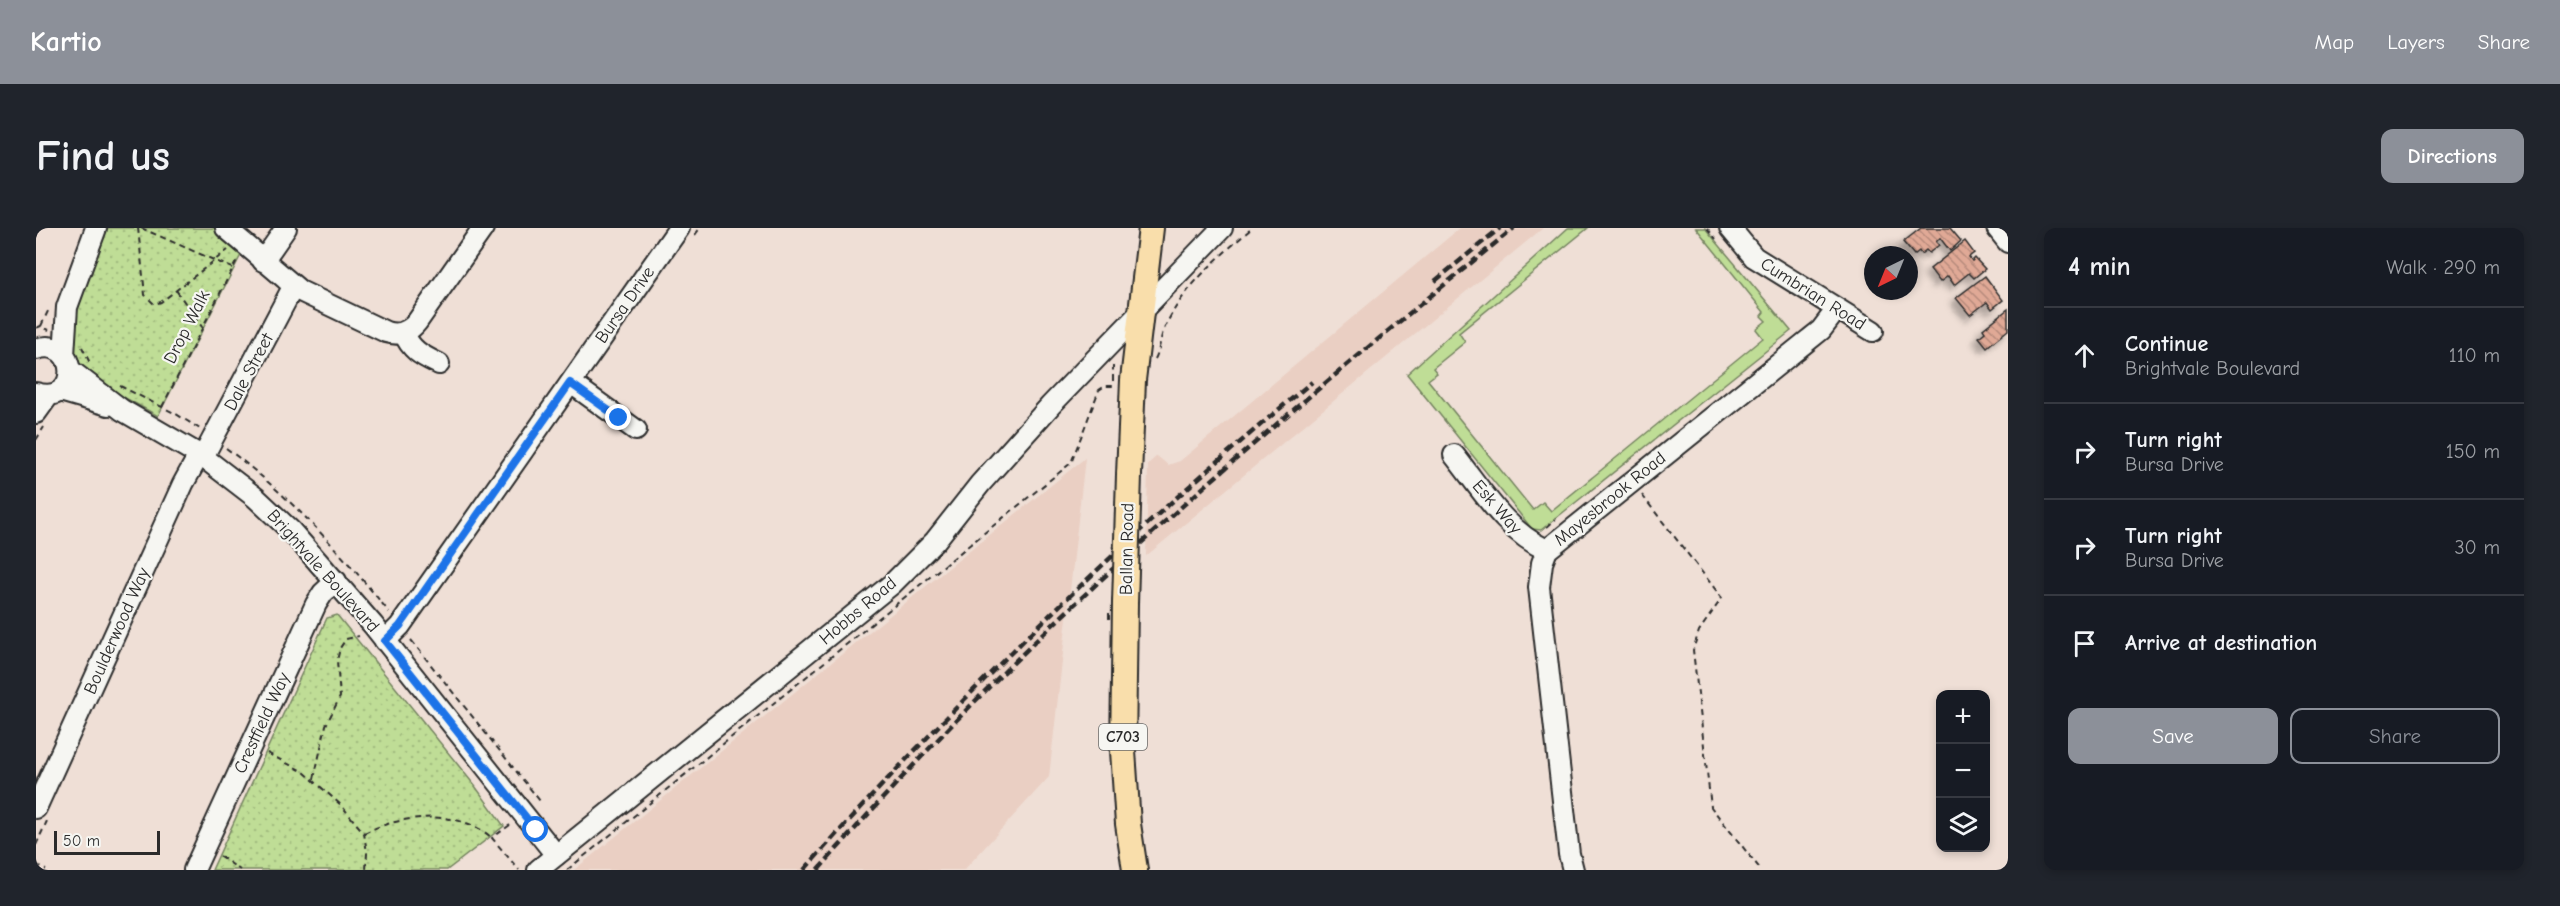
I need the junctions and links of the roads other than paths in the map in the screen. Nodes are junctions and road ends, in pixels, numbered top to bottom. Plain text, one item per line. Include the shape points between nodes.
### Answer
1 (96, 228) edge
2 (226, 228) edge
3 (286, 228) edge
4 (483, 228) edge
5 (679, 228) edge
6 (1151, 228) edge
7 (1222, 228) edge
8 (1997, 228) edge
9 (1725, 236) edge
10 (2008, 242) edge
11 (263, 261) junction
12 (293, 287) junction
13 (67, 307) junction
14 (1837, 309) junction
15 (1141, 312) junction
16 (1873, 331) dead end
17 (404, 333) junction
18 (38, 349) edge
19 (67, 362) junction
20 (439, 364) dead end
21 (570, 383) junction
22 (48, 393) edge
23 (123, 410) junction
24 (36, 413) edge
25 (636, 430) dead end
26 (1454, 455) dead end
27 (201, 456) junction
28 (1542, 548) junction
29 (336, 581) junction
30 (385, 641) junction
31 (36, 808) edge
32 (556, 855) junction
33 (194, 870) edge
34 (538, 870) edge
35 (1135, 870) edge
36 (1573, 870) edge

1 - 13 street
2 - 11 street
3 - 11 street
4 - 17 street via 417,322
5 - 21 street, Bursa Drive
6 - 15 main road, Ballan Road / C703
7 - 15 street, Hobbs Road
8 - 10 street
9 - 14 street, Cumbrian Road
11 - 12 street
12 - 17 street via 386,333
12 - 27 street, Dale Street
13 - 18 street
13 - 19 street
14 - 16 street, Cumbrian Road
14 - 28 street, Mayesbrook Road via 1821,330
15 - 32 street, Hobbs Road via 1016,443 935,541 892,584
15 - 35 main road, Ballan Road / C703, bridge via 1129,476 1123,751
17 - 20 street via 416,352
18 - 19 street via 52,348
19 - 22 street via 68,382
19 - 23 street, Brightvale Boulevard
21 - 25 street
21 - 30 street, Bursa Drive via 400,626
22 - 23 street, Brightvale Boulevard
22 - 24 street
23 - 27 street, Brightvale Boulevard
26 - 28 street, Esk Way via 1515,532
27 - 29 street, Brightvale Boulevard via 255,497
27 - 31 street, Boulderwood Way via 183,484
28 - 36 street, Mayesbrook Road via 1539,587
29 - 30 street, Brightvale Boulevard
29 - 33 street, Crestfield Way via 316,604
30 - 32 street, Brightvale Boulevard
32 - 34 street, Hobbs Road

